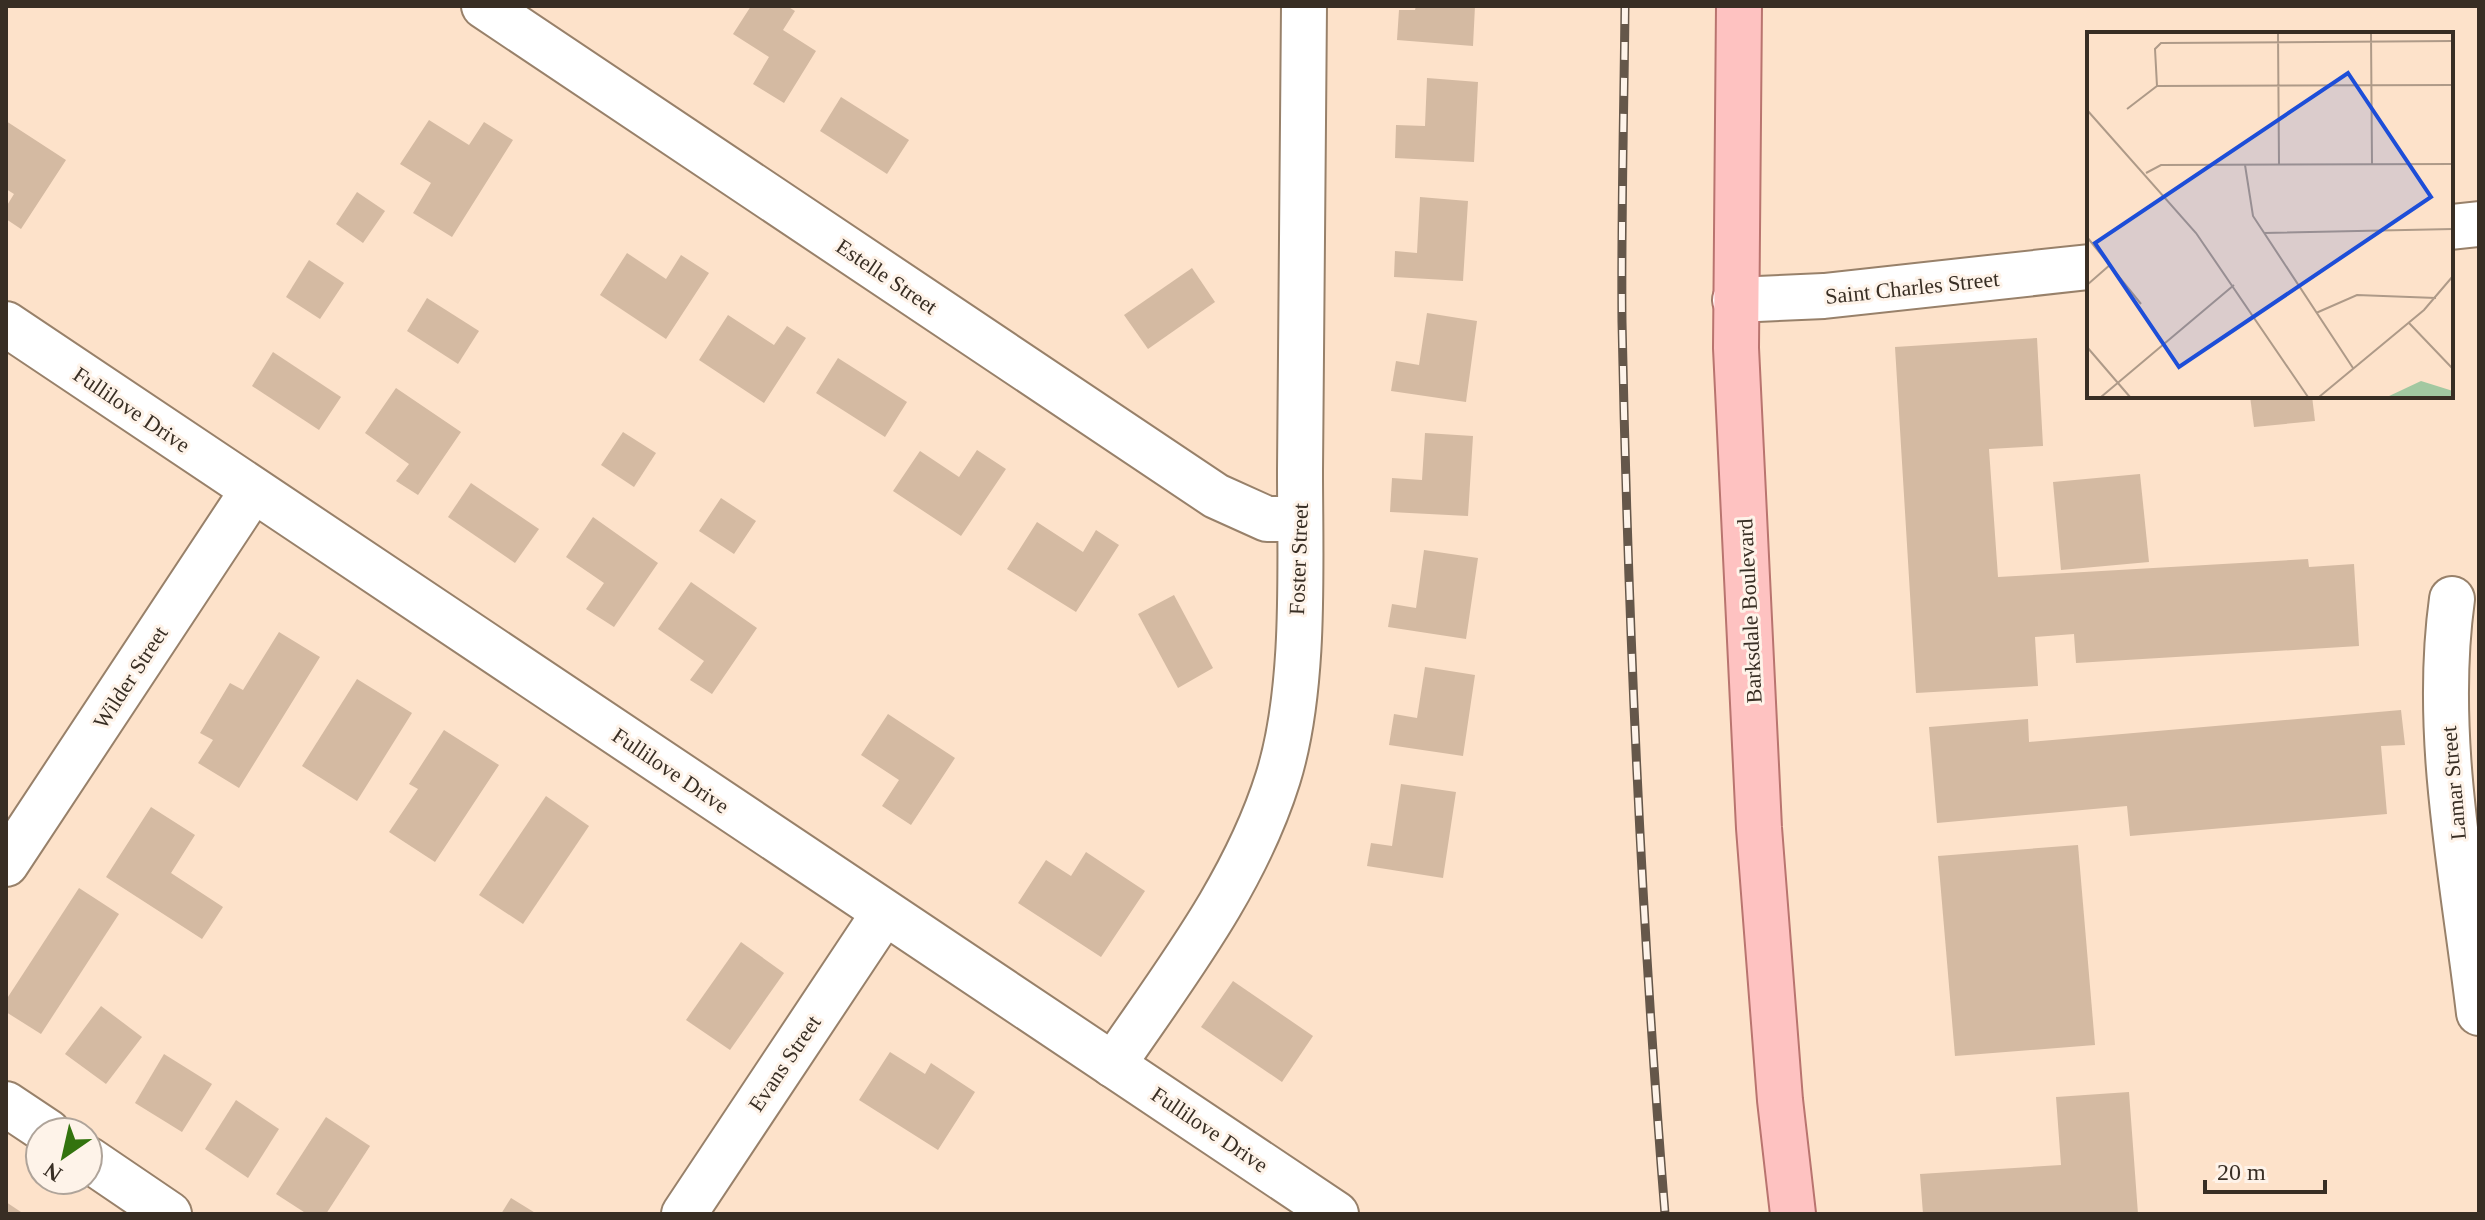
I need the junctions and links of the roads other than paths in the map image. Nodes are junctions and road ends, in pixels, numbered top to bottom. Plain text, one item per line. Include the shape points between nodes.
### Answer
1 (484, 6) edge
2 (1304, 6) edge
3 (1739, 6) edge
4 (2479, 224) edge
5 (2453, 227) edge
6 (2087, 267) edge
7 (1735, 300) junction
8 (6, 324) edge
9 (253, 490) junction
10 (1300, 519) junction
11 (2452, 599) dead end
12 (6, 864) edge
13 (884, 913) junction
14 (2479, 1007) edge
15 (2479, 1013) edge
16 (1113, 1065) junction
17 (6, 1104) edge
18 (24, 1116) edge
19 (104, 1170) edge
20 (169, 1214) edge
21 (684, 1214) edge
22 (1336, 1214) edge
23 (1793, 1214) edge

1 - 10 street, Estelle Street via 1216,496 1267,519
2 - 10 street, Foster Street
3 - 7 main road, Barksdale Boulevard
4 - 5 street
6 - 7 street, Saint Charles Street via 1824,296
7 - 23 main road, Barksdale Boulevard via 1759,828
8 - 9 street, Fullilove Drive
9 - 12 street, Wilder Street
9 - 13 street, Fullilove Drive
10 - 16 street, Foster Street via 1295,684 1278,778 1225,899
11 - 14 street, Lamar Street via 2446,700 2449,766
13 - 16 street, Fullilove Drive
13 - 21 street, Evans Street
14 - 15 street, Lamar Street
16 - 22 street, Fullilove Drive
17 - 18 street
19 - 20 street

